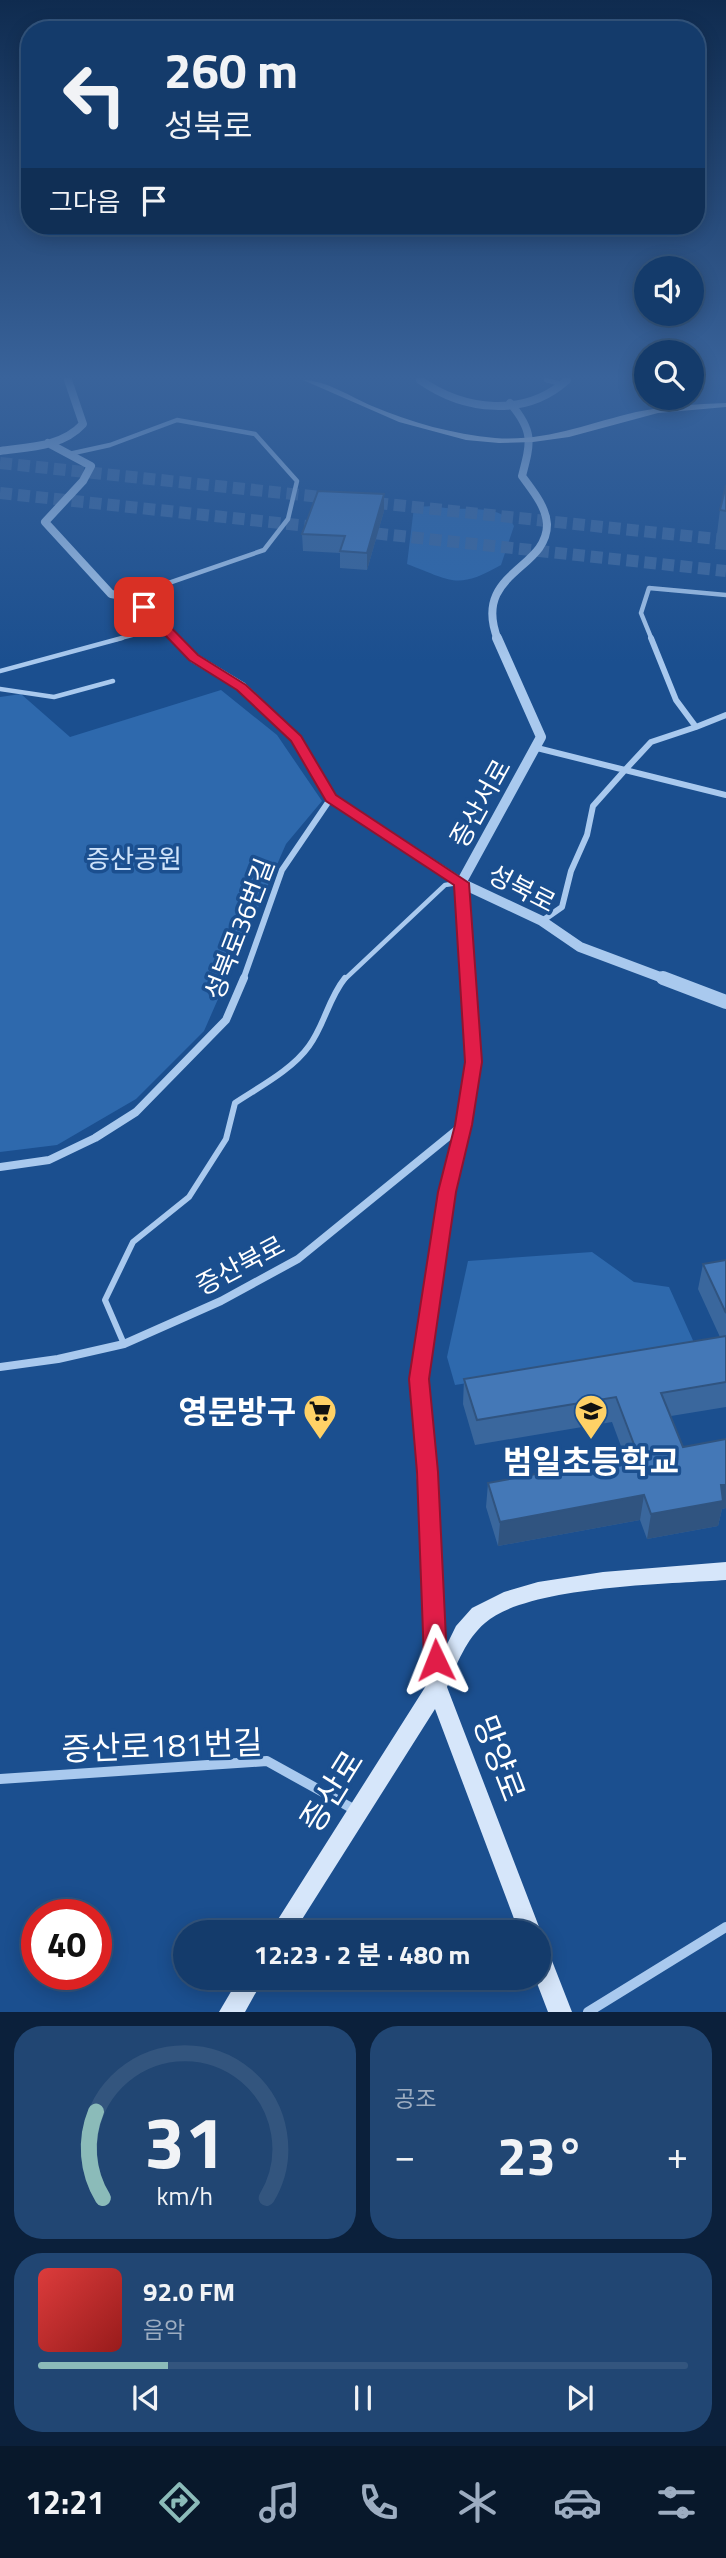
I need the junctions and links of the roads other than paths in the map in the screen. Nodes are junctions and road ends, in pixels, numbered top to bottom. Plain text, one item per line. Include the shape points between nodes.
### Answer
1 (87, 474) edge
2 (291, 474) edge
3 (523, 474) edge
4 (726, 595) edge
5 (128, 597) junction
6 (163, 627) junction
7 (0, 671) edge
8 (113, 681) dead end
9 (0, 689) edge
10 (726, 715) edge
11 (696, 727) junction
12 (537, 748) junction
13 (625, 771) junction
14 (726, 795) edge
15 (331, 798) junction
16 (461, 883) junction
17 (542, 921) junction
18 (726, 1002) edge
19 (463, 1125) junction
20 (0, 1167) edge
21 (124, 1344) junction
22 (0, 1367) edge
23 (726, 1571) edge
24 (437, 1686) junction
25 (0, 1779) edge
26 (357, 1812) junction
27 (289, 1920) edge
28 (525, 1920) edge
29 (726, 1927) edge
30 (551, 1988) edge
31 (245, 1990) edge
32 (231, 2012) edge
33 (560, 2012) edge
34 (589, 2012) edge

1 - 5 street, 성북로 via 45,522 111,594
2 - 5 street via 297,481 296,503 264,550
3 - 12 street, 증산서로 via 550,523 545,536 495,595 489,618 541,737
4 - 11 street via 649,589 640,613 676,700
5 - 6 street, 성북로
6 - 7 lane
6 - 15 street, 성북로 via 194,658 242,687 296,739
8 - 9 lane via 54,697
10 - 11 street
11 - 13 street via 651,742
12 - 13 street
12 - 16 street, 증산서로
13 - 14 street
13 - 17 street via 593,806 562,907
15 - 16 street, 성북로
15 - 20 street, 성북로36번길 via 282,870 254,956 226,1020 136,1112 48,1160
16 - 17 street, 성북로
16 - 19 street, 증산서로 via 473,1062
16 - 21 lane via 445,885 349,974 331,994 323,1023 309,1048 234,1102 226,1139 189,1196 133,1242 105,1300
17 - 18 street, 성북로 via 580,947
19 - 21 street, 증산북로 via 298,1259 221,1301
19 - 24 street, 증산서로 via 447,1192 419,1379 428,1472
21 - 22 street, 증산북로
23 - 24 main road via 543,1589 488,1608 458,1639
24 - 26 main road, 증산로
24 - 28 main road, 망양로
25 - 26 street, 증산로181번길 via 267,1761
26 - 27 main road, 증산로
29 - 34 street
30 - 33 main road
31 - 32 main road

